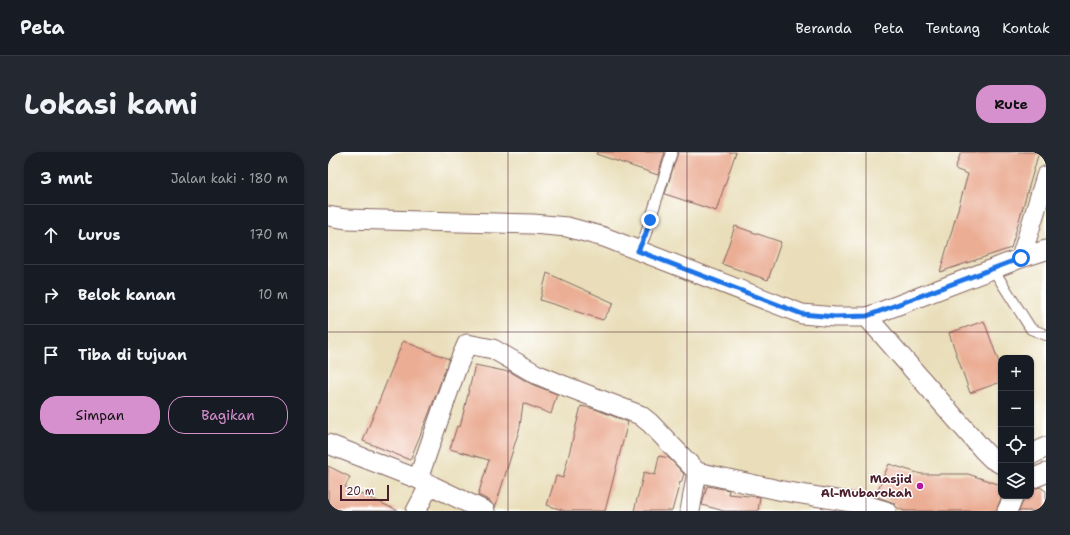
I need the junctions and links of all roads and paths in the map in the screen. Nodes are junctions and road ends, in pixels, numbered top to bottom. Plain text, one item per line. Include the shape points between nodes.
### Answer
1 (672, 152) edge
2 (1046, 176) edge
3 (328, 216) edge
4 (1046, 250) edge
5 (638, 251) junction
6 (1021, 258) junction
7 (993, 269) junction
8 (867, 316) junction
9 (1046, 335) edge
10 (328, 444) edge
11 (1046, 446) edge
12 (1034, 453) edge
13 (999, 463) edge
14 (697, 472) junction
15 (1046, 473) edge
16 (1034, 478) edge
17 (424, 482) junction
18 (1013, 499) edge
19 (416, 511) edge
20 (485, 511) edge
21 (690, 511) edge
22 (886, 511) edge
23 (1007, 511) edge

1 - 5 lane
2 - 6 street
3 - 5 street via 346,219 567,227 604,237
4 - 6 street
5 - 8 street via 802,314
6 - 7 street
7 - 8 street
7 - 9 lane via 1031,329
8 - 13 street via 983,450
10 - 17 street
11 - 12 street
14 - 17 street via 640,415 536,374 493,349 467,344 457,366
14 - 21 street
14 - 22 street via 783,491 862,504
15 - 16 street
17 - 19 street
17 - 20 street
18 - 23 street

